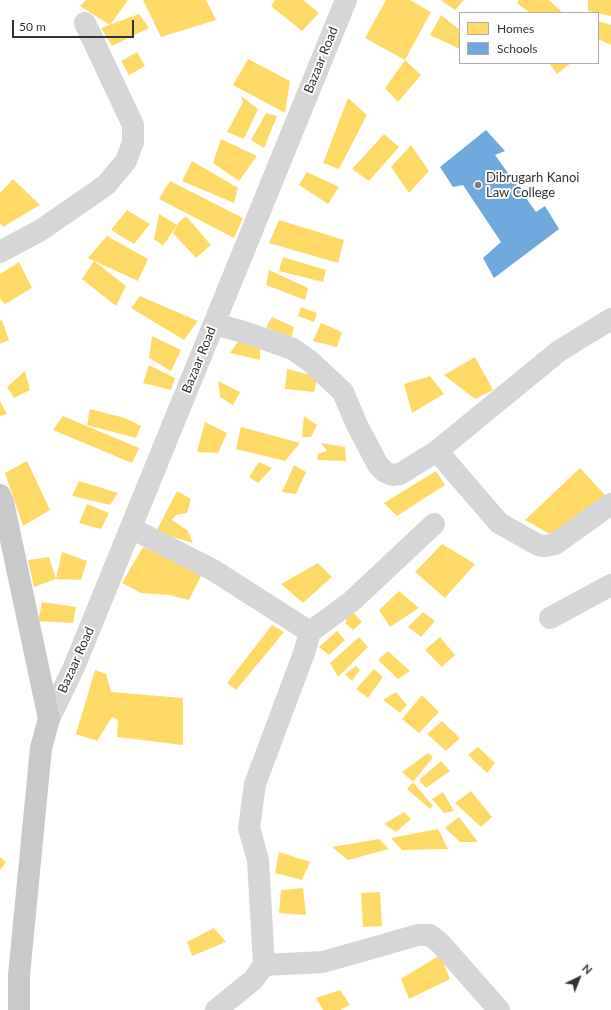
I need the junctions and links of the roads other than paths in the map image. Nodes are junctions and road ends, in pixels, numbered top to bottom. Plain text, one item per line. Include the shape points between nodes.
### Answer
1 (345, 0) edge
2 (85, 23) dead end
3 (0, 252) edge
4 (611, 319) edge
5 (214, 324) junction
6 (437, 451) junction
7 (0, 495) edge
8 (611, 504) edge
9 (434, 524) dead end
10 (131, 528) junction
11 (4, 530) edge
12 (611, 585) edge
13 (550, 618) dead end
14 (310, 632) junction
15 (49, 719) junction
16 (264, 965) junction
17 (19, 1010) edge
18 (216, 1010) edge
19 (499, 1010) edge

1 - 5 street, Bazaar Road
2 - 3 street via 132,125 133,142 126,161 106,185 41,230
4 - 6 street via 558,351
5 - 6 street via 293,349 311,362 343,392 378,465 385,472 392,475 400,474
5 - 10 street, Bazaar Road
6 - 8 street via 499,523 538,545 555,544
7 - 11 main road
9 - 14 street via 352,601
10 - 14 street via 213,570
10 - 15 street, Bazaar Road via 74,667
11 - 15 main road
12 - 13 street
14 - 16 street via 254,784 249,828 258,860
15 - 17 main road via 41,748 19,975
16 - 18 street via 253,980
16 - 19 street via 322,962 418,935 430,935 441,944

